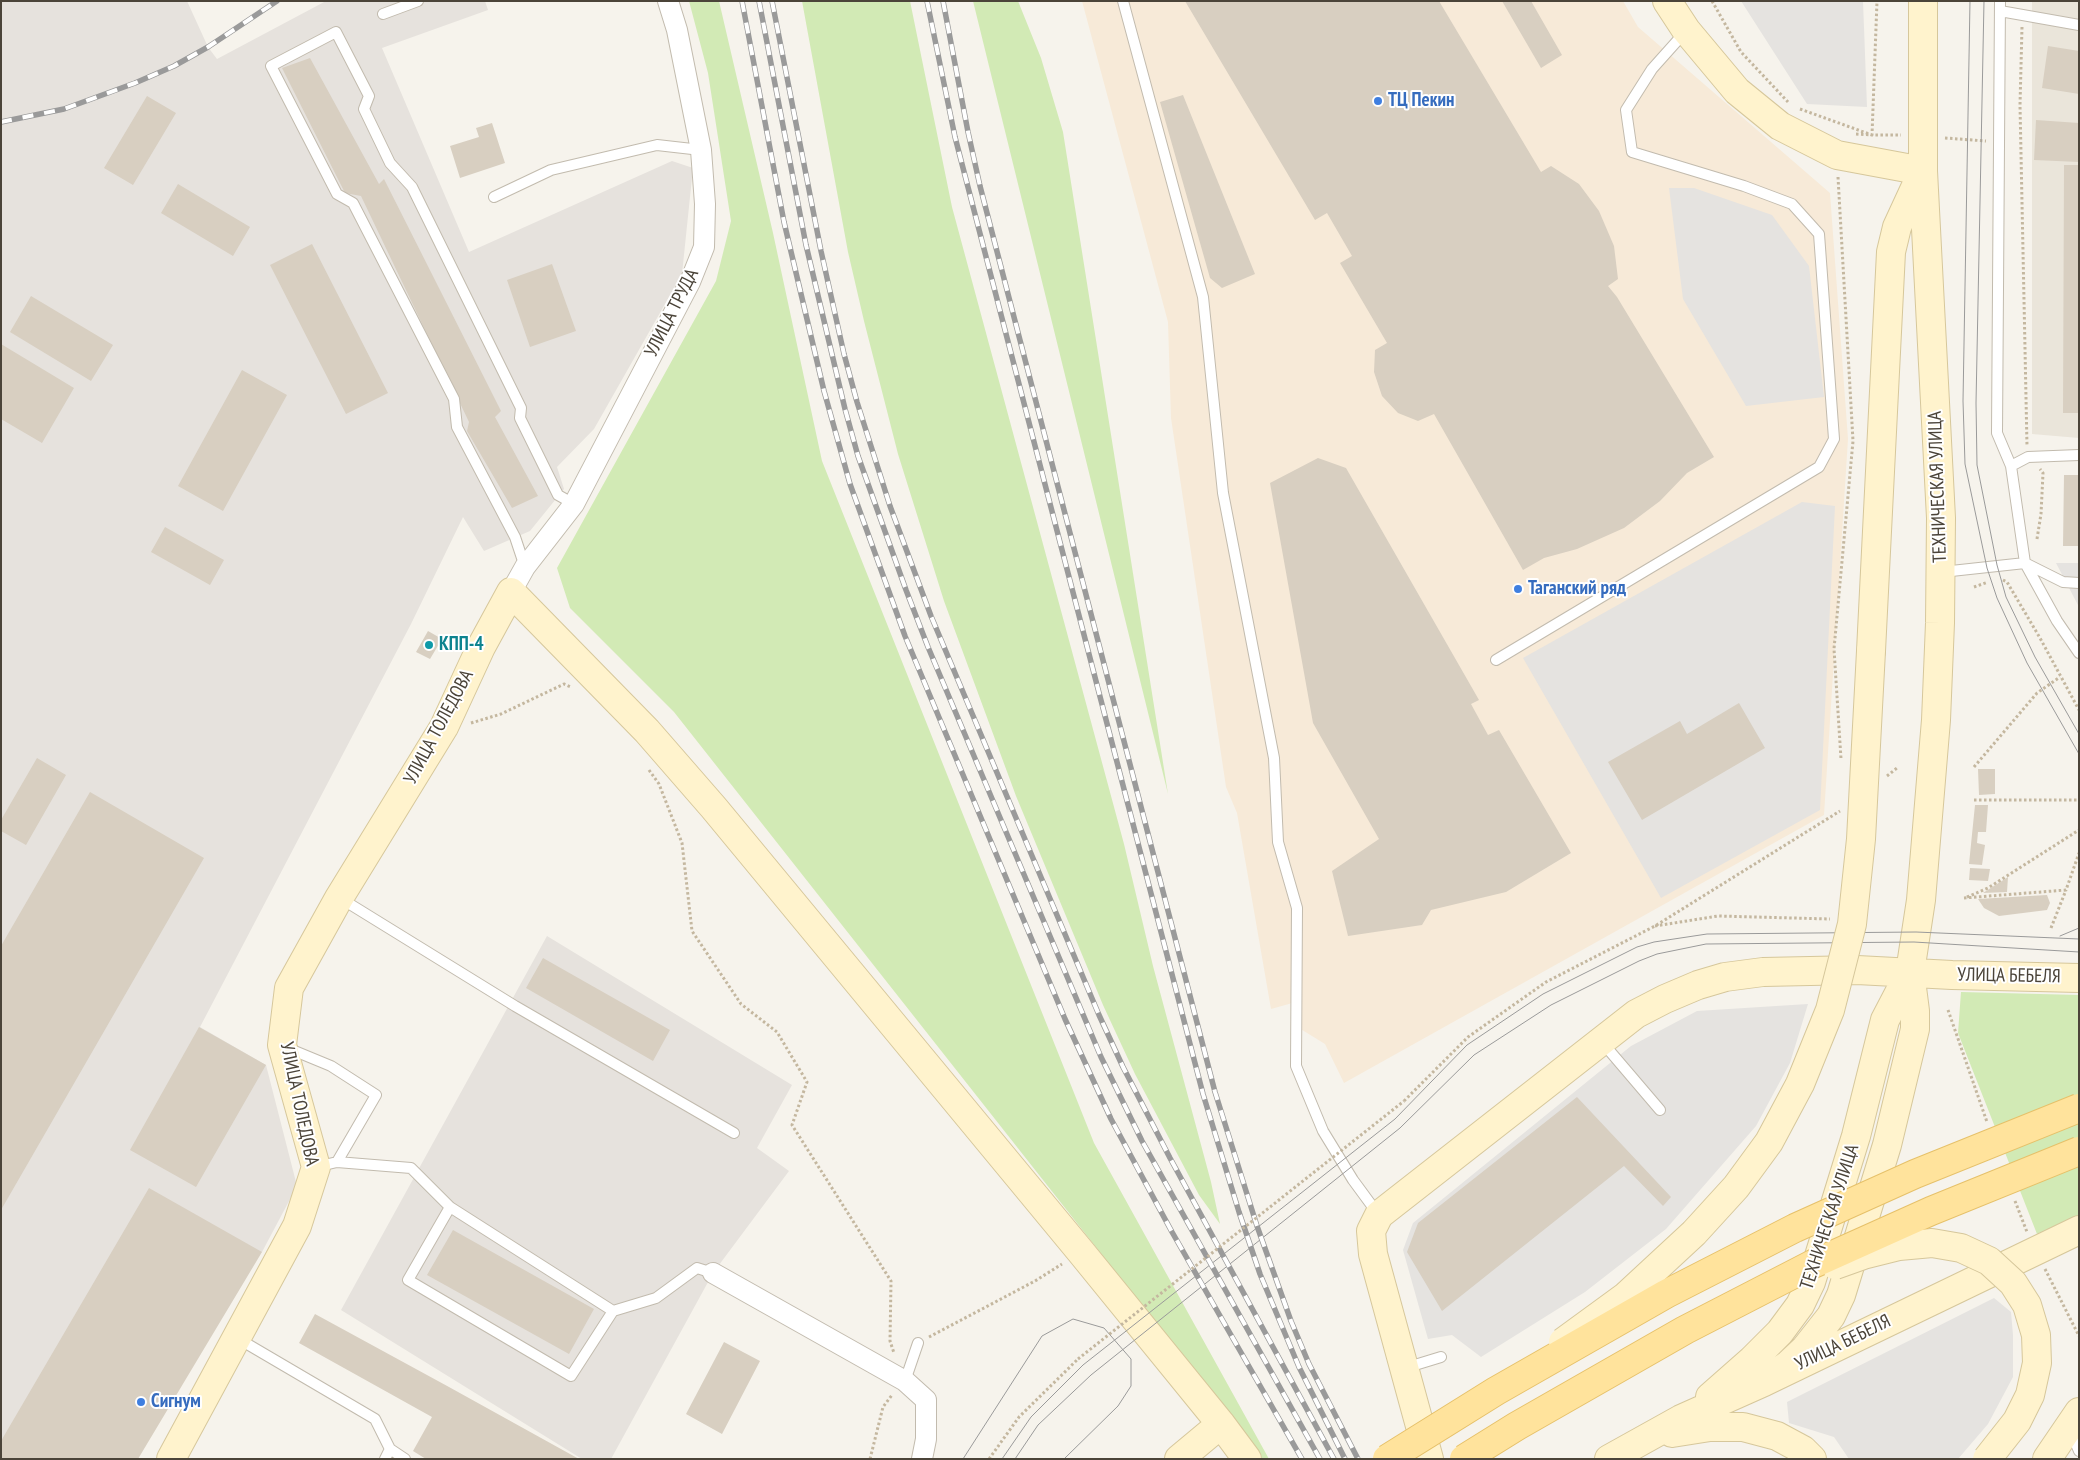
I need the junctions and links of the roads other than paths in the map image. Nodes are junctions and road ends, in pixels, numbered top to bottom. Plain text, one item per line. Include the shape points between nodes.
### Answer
1 (418, 1) edge
2 (668, 1) edge
3 (1123, 1) edge
4 (1667, 1) edge
5 (1923, 1) edge
6 (2000, 6) edge
7 (383, 14) dead end
8 (2079, 25) edge
9 (1686, 30) junction
10 (701, 150) junction
11 (1923, 171) junction
12 (494, 197) dead end
13 (2079, 455) edge
14 (2011, 466) junction
15 (574, 504) junction
16 (2025, 563) junction
17 (525, 567) junction
18 (1941, 572) junction
19 (2079, 583) edge
20 (511, 592) junction
21 (2079, 653) edge
22 (1496, 660) dead end
23 (339, 898) junction
24 (1910, 972) junction
25 (2079, 978) edge
26 (1602, 1041) junction
27 (282, 1045) junction
28 (2079, 1108) edge
29 (1660, 1110) dead end
30 (734, 1133) dead end
31 (2079, 1151) edge
32 (327, 1165) junction
33 (450, 1207) junction
34 (1379, 1215) junction
35 (2079, 1230) edge
36 (712, 1272) joint
37 (1756, 1293) junction
38 (613, 1311) junction
39 (236, 1338) junction
40 (918, 1343) road end
41 (1441, 1356) dead end
42 (1404, 1368) junction
43 (905, 1380) junction
44 (1764, 1382) junction
45 (1496, 1391) junction
46 (1681, 1419) junction
47 (1221, 1424) junction
48 (2075, 1430) edge
49 (390, 1449) junction
50 (1617, 1454) edge
51 (170, 1459) edge
52 (384, 1459) edge
53 (405, 1459) edge
54 (922, 1459) edge
55 (1179, 1459) edge
56 (1247, 1459) edge
57 (1387, 1459) edge
58 (1429, 1459) edge
59 (1464, 1459) edge
60 (1812, 1459) edge
61 (1987, 1459) edge
62 (2047, 1459) edge

1 - 7 lane
2 - 10 street, УЛИЦА ТРУДА via 677,30
3 - 34 lane via 1203,297 1223,493 1274,758 1278,842 1296,908 1296,1066 1323,1131
4 - 9 main road
5 - 11 main road, ТЕХНИЧЕСКАЯ УЛИЦА
6 - 8 lane via 2022,14
6 - 14 lane via 1997,433
9 - 11 main road via 1737,91 1780,126 1837,155
9 - 22 lane via 1652,69 1626,110 1632,152 1792,204 1819,234 1834,440 1819,467
10 - 12 lane via 657,145 551,170
10 - 15 street, УЛИЦА ТРУДА via 706,204 704,247 690,282
11 - 18 main road, ТЕХНИЧЕСКАЯ УЛИЦА
11 - 45 main road, bridge via 1897,227 1891,252 1861,839 1852,924 1830,1010 1800,1084 1768,1142 1736,1187 1694,1233 1626,1296
13 - 14 lane via 2028,457
14 - 16 lane
15 - 17 street, УЛИЦА ТРУДА
15 - 17 lane via 558,496 520,418 522,408 412,188 390,163 364,109 369,96 336,32 271,66 337,194 353,202 454,399 457,428 516,537
16 - 18 lane
16 - 19 lane via 2063,582
16 - 21 lane
17 - 20 street, УЛИЦА ТРУДА
18 - 24 main road, ТЕХНИЧЕСКАЯ УЛИЦА via 1935,730 1921,900
20 - 23 main road, УЛИЦА ТОЛЕДОВА via 444,727
20 - 47 main road via 681,769
23 - 27 main road, УЛИЦА ТОЛЕДОВА via 289,988
23 - 30 lane
24 - 25 main road, УЛИЦА БЕБЕЛЯ
24 - 26 main road, УЛИЦА БЕБЕЛЯ via 1818,970 1725,977 1665,998 1636,1014
24 - 44 main road, ТЕХНИЧЕСКАЯ УЛИЦА via 1915,1029 1888,1145 1841,1295 1831,1316 1805,1349
24 - 46 main road, ТЕХНИЧЕСКАЯ УЛИЦА via 1885,1020 1856,1136 1811,1282 1800,1306 1752,1360
26 - 29 lane
26 - 34 main road, УЛИЦА БЕБЕЛЯ
27 - 32 main road, УЛИЦА ТОЛЕДОВА
27 - 32 lane via 331,1066 376,1095
28 - 45 main road, bridge via 1915,1174 1795,1228 1666,1294
31 - 37 main road, bridge via 1931,1211
32 - 33 lane via 411,1168
32 - 39 main road, УЛИЦА ТОЛЕДОВА
33 - 38 lane
33 - 38 lane via 408,1280 571,1376
34 - 42 main road via 1371,1232 1372,1254
35 - 44 main road, УЛИЦА БЕБЕЛЯ
36 - 38 lane via 697,1268 656,1298
36 - 43 street
37 - 59 main road, bridge via 1677,1334
37 - 61 main road, bridge via 1863,1255 1899,1246 1932,1243 1962,1248 1989,1261 2013,1283 2027,1305 2036,1335 2037,1363 2030,1395 2017,1420
39 - 49 lane via 375,1419
39 - 51 main road, УЛИЦА ТОЛЕДОВА
40 - 43 lane
41 - 42 lane
42 - 58 main road
43 - 54 street via 926,1400 926,1439
44 - 46 main road, УЛИЦА БЕБЕЛЯ
45 - 57 main road, bridge
46 - 50 main road, УЛИЦА БЕБЕЛЯ
47 - 55 main road
47 - 56 main road
48 - 62 main road
49 - 52 lane
49 - 53 lane
50 - 60 main road via 1671,1433 1743,1427 1776,1436 1803,1450

